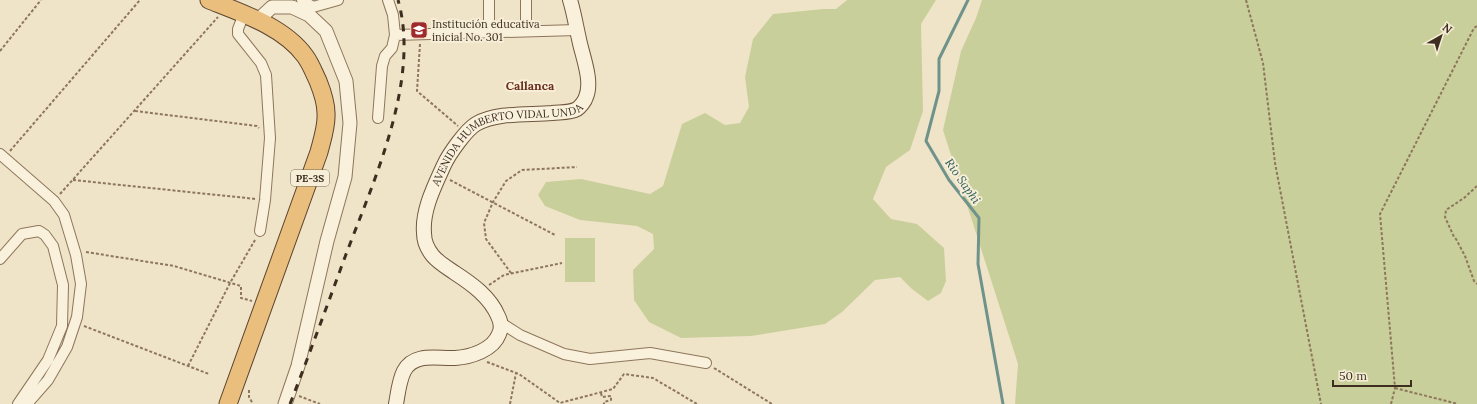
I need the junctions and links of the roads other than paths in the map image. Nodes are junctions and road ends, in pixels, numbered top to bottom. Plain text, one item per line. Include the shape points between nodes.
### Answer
1 (209, 0) edge
2 (302, 0) edge
3 (338, 0) edge
4 (388, 0) edge
5 (489, 0) edge
6 (526, 0) edge
7 (571, 1) edge
8 (313, 7) junction
9 (251, 17) junction
10 (316, 22) junction
11 (577, 30) junction
12 (526, 31) junction
13 (489, 32) junction
14 (395, 35) junction
15 (378, 118) dead end
16 (2, 156) edge
17 (260, 231) road end
18 (0, 259) edge
19 (501, 323) junction
20 (706, 363) road end
21 (18, 404) edge
22 (27, 404) edge
23 (228, 404) edge
24 (285, 404) edge
25 (396, 404) edge

1 - 9 highway, PE-3S
2 - 8 street
3 - 8 street
4 - 14 street
5 - 13 street
6 - 12 street
7 - 11 main road, AVENIDA HUMBERTO VIDAL UNDA
8 - 10 street
9 - 10 street via 272,7 292,7 309,15
9 - 17 street via 238,30 238,34 261,63 266,75 270,138
9 - 23 highway, PE-3S via 291,41 305,56 322,91 326,113 319,152
10 - 24 street via 326,31 346,81 350,122 345,177 327,241 298,366
11 - 12 street
11 - 19 main road, AVENIDA HUMBERTO VIDAL UNDA via 588,88 587,97 578,109 568,112 506,115 489,118 475,125 466,132 445,163 424,221 427,246 433,256 480,291 495,309
12 - 13 street
13 - 14 street
14 - 15 street via 392,48 385,56 382,66
16 - 22 street via 54,201 64,215 75,251 81,284 77,317 67,347 48,380
18 - 21 street via 22,234 39,231 53,246 63,285 62,326 48,360
19 - 20 street via 520,335 564,354 590,359 650,353
19 - 25 main road via 500,332 493,344 483,350 456,358 421,358 412,362 404,371

